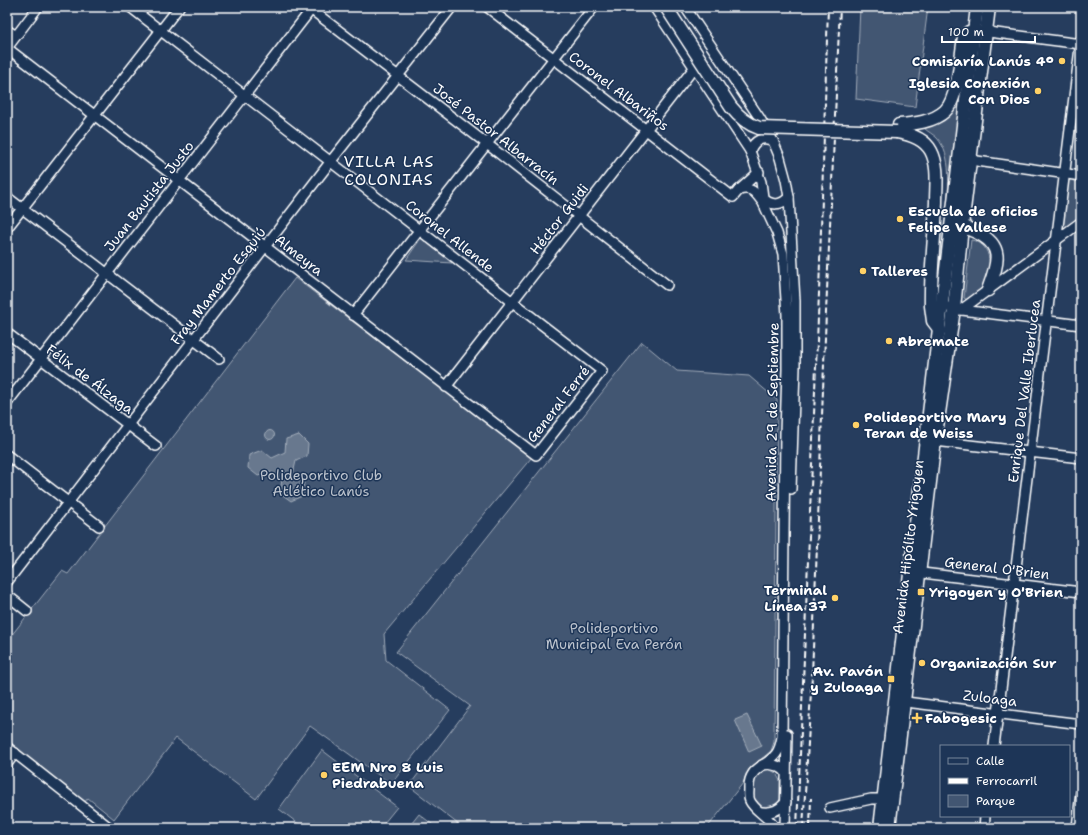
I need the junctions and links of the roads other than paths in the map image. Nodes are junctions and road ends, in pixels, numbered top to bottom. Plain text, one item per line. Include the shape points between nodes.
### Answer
1 (38, 7) edge
2 (130, 7) edge
3 (179, 7) edge
4 (452, 7) edge
5 (487, 7) edge
6 (594, 7) edge
7 (654, 7) edge
8 (666, 7) edge
9 (675, 7) edge
10 (686, 7) edge
11 (977, 7) edge
12 (989, 7) edge
13 (311, 8) edge
14 (7, 30) edge
15 (162, 31) junction
16 (980, 31) junction
17 (16, 36) junction
18 (1081, 43) edge
19 (7, 48) edge
20 (554, 59) junction
21 (694, 68) junction
22 (398, 76) junction
23 (246, 96) junction
24 (96, 116) junction
25 (898, 125) junction
26 (646, 129) junction
27 (773, 141) junction
28 (487, 144) junction
29 (750, 151) junction
30 (970, 160) junction
31 (331, 161) junction
32 (759, 172) junction
33 (1064, 174) junction
34 (1081, 176) edge
35 (179, 180) junction
36 (736, 194) junction
37 (7, 197) edge
38 (789, 197) junction
39 (764, 202) junction
40 (22, 209) junction
41 (939, 213) junction
42 (579, 216) junction
43 (959, 222) junction
44 (1081, 222) edge
45 (7, 228) edge
46 (420, 230) junction
47 (1056, 241) junction
48 (266, 247) junction
49 (107, 273) junction
50 (667, 285) dead end
51 (988, 290) junction
52 (931, 298) junction
53 (512, 302) junction
54 (953, 308) junction
55 (353, 315) junction
56 (1047, 321) junction
57 (1081, 325) edge
58 (940, 330) junction
59 (7, 333) edge
60 (194, 340) junction
61 (41, 359) junction
62 (219, 359) dead end
63 (602, 371) joint
64 (446, 387) junction
65 (7, 403) edge
66 (128, 425) junction
67 (935, 441) junction
68 (156, 446) dead end
69 (1030, 452) junction
70 (7, 455) edge
71 (536, 455) joint
72 (1081, 458) edge
73 (69, 502) junction
74 (99, 526) dead end
75 (915, 572) junction
76 (7, 582) edge
77 (1013, 583) junction
78 (1081, 592) edge
79 (7, 595) edge
80 (27, 611) dead end
81 (900, 701) junction
82 (998, 713) junction
83 (1081, 724) edge
84 (994, 745) edge
85 (7, 746) edge
86 (15, 753) junction
87 (7, 764) edge
88 (760, 766) junction
89 (786, 772) junction
90 (1081, 792) edge
91 (883, 799) junction
92 (786, 802) junction
93 (830, 808) dead end
94 (762, 812) junction
95 (985, 817) edge
96 (106, 827) edge
97 (775, 828) edge
98 (785, 828) edge
99 (880, 828) edge
100 (889, 828) edge
101 (984, 828) edge
102 (1077, 828) edge

1 - 17 street
2 - 15 street, Coronel Allende
3 - 15 street
4 - 22 street, Fray Mamerto Esquiú
5 - 20 street, Coronel Albariños
6 - 20 street
7 - 21 street, Avenida 29 de Septiembre
8 - 41 main road, bridge via 731,107 740,118 752,126 897,132 922,141 934,158
9 - 25 main road via 738,104 751,118 766,121
10 - 27 street, Avenida 29 de Septiembre
11 - 16 main road, Avenida Hipólito Yrigoyen
12 - 16 main road, Avenida Hipólito Yrigoyen
13 - 22 street, José Pastor Albarracín
13 - 23 street, Juan Bautista Justo
14 - 17 street
15 - 23 street, Coronel Allende
15 - 24 street
16 - 18 street
16 - 25 main road via 969,32 964,37 956,91 950,105 940,115 928,120
16 - 30 main road, Avenida Hipólito Yrigoyen
16 - 43 main road, Avenida Hipólito Yrigoyen
17 - 19 street
18 - 33 street, Enrique Del Valle Iberlucea
19 - 24 street, Almeyra
20 - 26 street, Coronel Albariños
20 - 28 street
21 - 26 street, Héctor Guidi
21 - 29 street, Avenida 29 de Septiembre
22 - 28 street, José Pastor Albarracín
22 - 31 street, Fray Mamerto Esquiú
23 - 31 street, Coronel Allende
23 - 35 street, Juan Bautista Justo
24 - 35 street, Almeyra
24 - 40 street
25 - 41 main road via 926,137 938,152 944,178
26 - 36 street, Coronel Albariños
26 - 42 street, Héctor Guidi
27 - 29 street via 761,139 754,143
27 - 38 street, Avenida 29 de Septiembre via 780,158
28 - 42 street, José Pastor Albarracín
28 - 46 street
29 - 32 street, Avenida 29 de Septiembre
30 - 33 street
30 - 43 main road, Avenida Hipólito Yrigoyen
31 - 46 street, Coronel Allende
31 - 48 street, Fray Mamerto Esquiú
32 - 36 street
32 - 39 street, Avenida 29 de Septiembre
33 - 34 street
33 - 47 street, Enrique Del Valle Iberlucea
35 - 48 street, Almeyra
35 - 49 street, Juan Bautista Justo
36 - 39 street via 745,188
37 - 40 street
38 - 39 street via 774,204
38 - 89 street, Avenida 29 de Septiembre via 795,301 795,367
39 - 88 street, Avenida 29 de Septiembre via 782,244 787,315 787,370 782,737 774,756
40 - 45 street
40 - 49 street
41 - 43 main road via 943,218
41 - 52 main road
42 - 50 street, José Pastor Albarracín
42 - 53 street, Héctor Guidi
43 - 51 main road via 986,237 994,246 998,256
43 - 54 main road, Avenida Hipólito Yrigoyen
44 - 47 street
46 - 53 street, Coronel Allende
46 - 55 street
47 - 51 street
47 - 56 street, Enrique Del Valle Iberlucea
48 - 55 street, Almeyra
48 - 60 street, Fray Mamerto Esquiú
49 - 60 street
49 - 61 street, Juan Bautista Justo
51 - 54 street
52 - 54 street
52 - 58 main road via 931,315
53 - 63 street, Coronel Allende
53 - 64 street, Héctor Guidi
54 - 56 street
54 - 58 main road, Avenida Hipólito Yrigoyen
54 - 67 main road, Avenida Hipólito Yrigoyen
55 - 64 street, Almeyra
56 - 57 street
56 - 69 street, Enrique Del Valle Iberlucea
58 - 75 main road, Avenida Hipólito Yrigoyen
59 - 61 street, Félix de Álzaga
60 - 62 street
60 - 66 street, Fray Mamerto Esquiú
61 - 65 street, Juan Bautista Justo
61 - 66 street, Félix de Álzaga
63 - 71 street, General Ferré
64 - 71 street, Almeyra
66 - 68 street, Félix de Álzaga
66 - 73 street, Fray Mamerto Esquiú
67 - 69 street
67 - 75 main road, Avenida Hipólito Yrigoyen
69 - 72 street
69 - 77 street, Enrique Del Valle Iberlucea
70 - 73 street
73 - 74 street
73 - 76 street, Fray Mamerto Esquiú
75 - 77 street, General O'Brien
75 - 81 main road, Avenida Hipólito Yrigoyen
77 - 78 street, General O'Brien
77 - 82 street, Enrique Del Valle Iberlucea
79 - 80 street
81 - 82 street, Zuloaga
81 - 91 main road, Avenida Hipólito Yrigoyen
81 - 100 main road, Avenida Hipólito Yrigoyen
82 - 83 street, Zuloaga
82 - 84 street, Enrique Del Valle Iberlucea
85 - 86 street
86 - 87 street
86 - 96 street
88 - 89 street via 775,764
88 - 94 street, Avenida 29 de Septiembre via 750,778 749,798
89 - 92 street, Avenida 29 de Septiembre
90 - 102 street
91 - 93 street via 871,799
91 - 99 main road, Avenida Hipólito Yrigoyen
92 - 94 street via 776,811
92 - 98 street, Avenida 29 de Septiembre
94 - 97 street, Avenida 29 de Septiembre
95 - 101 street

